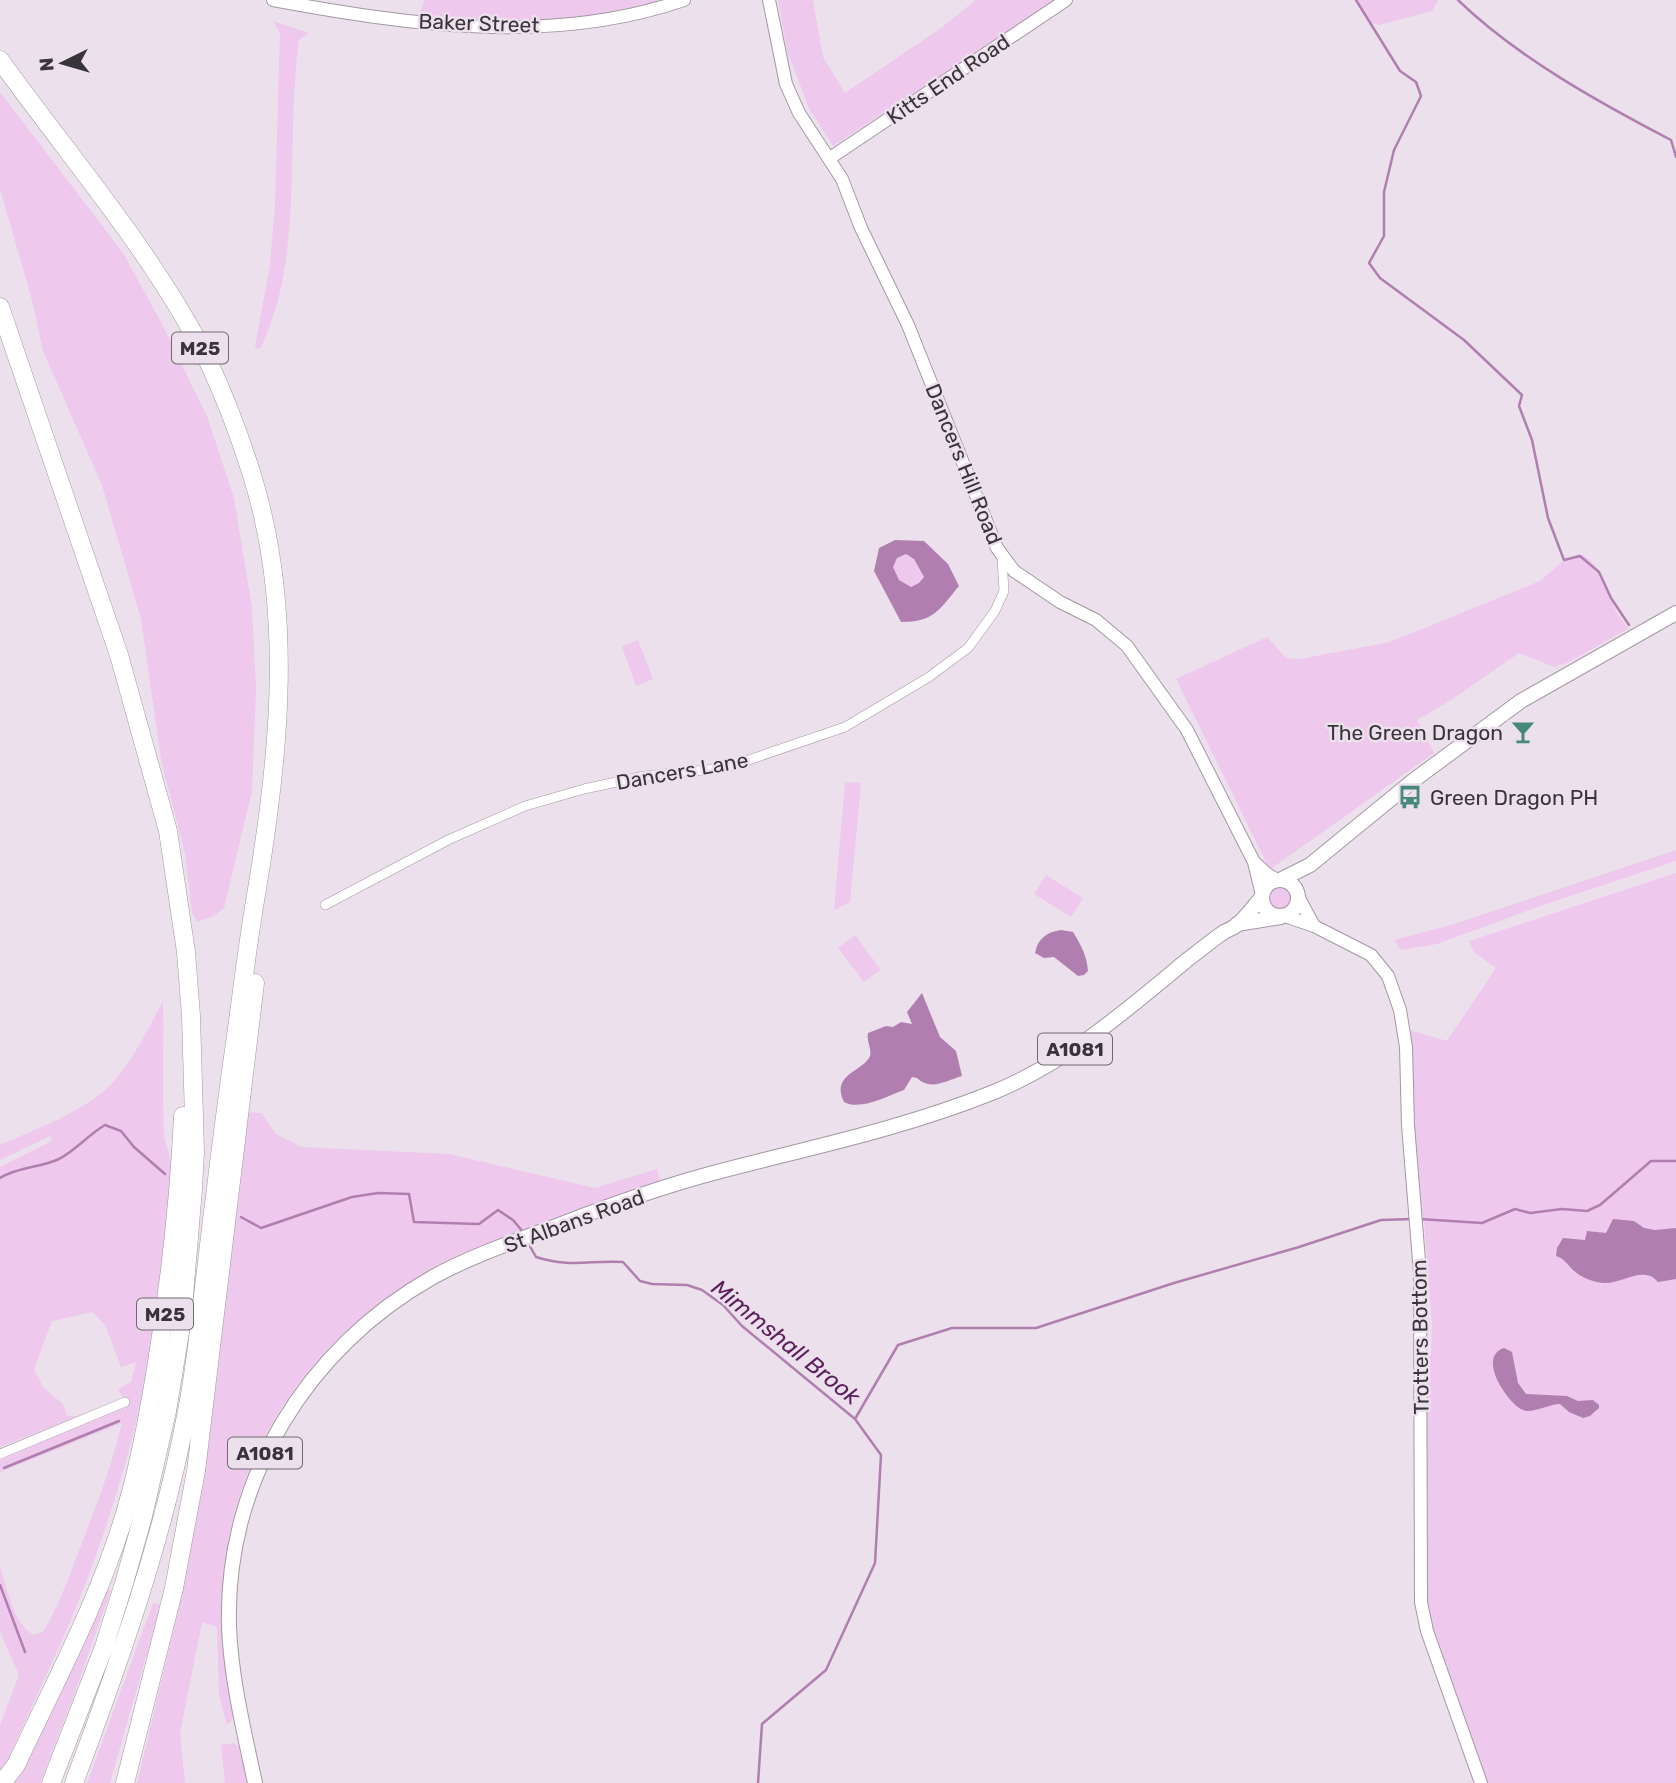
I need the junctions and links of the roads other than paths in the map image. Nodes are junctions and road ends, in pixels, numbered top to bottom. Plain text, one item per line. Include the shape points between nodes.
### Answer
1 (273, 0) edge
2 (684, 0) edge
3 (769, 0) edge
4 (1066, 0) edge
5 (0, 60) edge
6 (830, 158) junction
7 (0, 307) edge
8 (1002, 558) junction
9 (1023, 578) junction
10 (1004, 591) junction
11 (1676, 613) edge
12 (162, 815) junction
13 (266, 842) junction
14 (1254, 862) junction
15 (1310, 865) junction
16 (1278, 880) junction
17 (1262, 896) junction
18 (1299, 898) junction
19 (325, 905) dead end
20 (1283, 917) junction
21 (1237, 924) junction
22 (1314, 926) junction
23 (125, 1402) dead end
24 (0, 1454) edge
25 (2, 1783) edge
26 (51, 1783) edge
27 (74, 1783) edge
28 (125, 1783) edge
29 (255, 1783) edge
30 (1481, 1783) edge

1 - 2 street, Baker Street via 442,25 522,28 623,16
3 - 6 street, Dancers Hill Road via 786,84 799,113
4 - 6 street, Kitts End Road
5 - 13 highway, M25 via 126,228 178,308 208,362 244,450 265,525 278,620 279,701
6 - 8 street, Dancers Hill Road via 908,325
7 - 12 highway, M25 via 119,655
8 - 9 street, Dancers Hill Road
8 - 10 street
9 - 10 street, Dancers Lane
9 - 14 street, Dancers Hill Road via 1096,620 1127,646 1187,730
10 - 19 street, Dancers Lane via 968,648 845,727 725,768 644,776 525,806 447,840
11 - 15 main road via 1521,701
12 - 25 highway, M25 via 184,1105 180,1192 166,1308 142,1442 112,1550 16,1765
12 - 26 highway, M25 via 184,939 191,1016 195,1152 182,1320 167,1411 136,1541 104,1647
13 - 27 highway, M25 via 185,1424 137,1609
13 - 28 highway, M25 via 266,892 196,1471 174,1588
14 - 16 street, Dancers Hill Road
14 - 17 street, Dancers Hill Road
15 - 16 main road
15 - 18 main road
16 - 17 main road via 1267,885
16 - 18 main road via 1294,887
17 - 20 main road via 1267,911
17 - 21 main road, St Albans Road / A1081
18 - 20 main road via 1293,912
18 - 22 street
20 - 21 main road, St Albans Road / A1081
20 - 22 street, Trotters Bottom
21 - 29 main road, St Albans Road / A1081 via 1078,1046 998,1090 887,1130 712,1173 515,1240 436,1275 356,1332 296,1399 271,1441 250,1490 234,1548 230,1650
22 - 30 street, Trotters Bottom via 1371,955 1388,976 1406,1047 1421,1321 1421,1602
23 - 24 street

